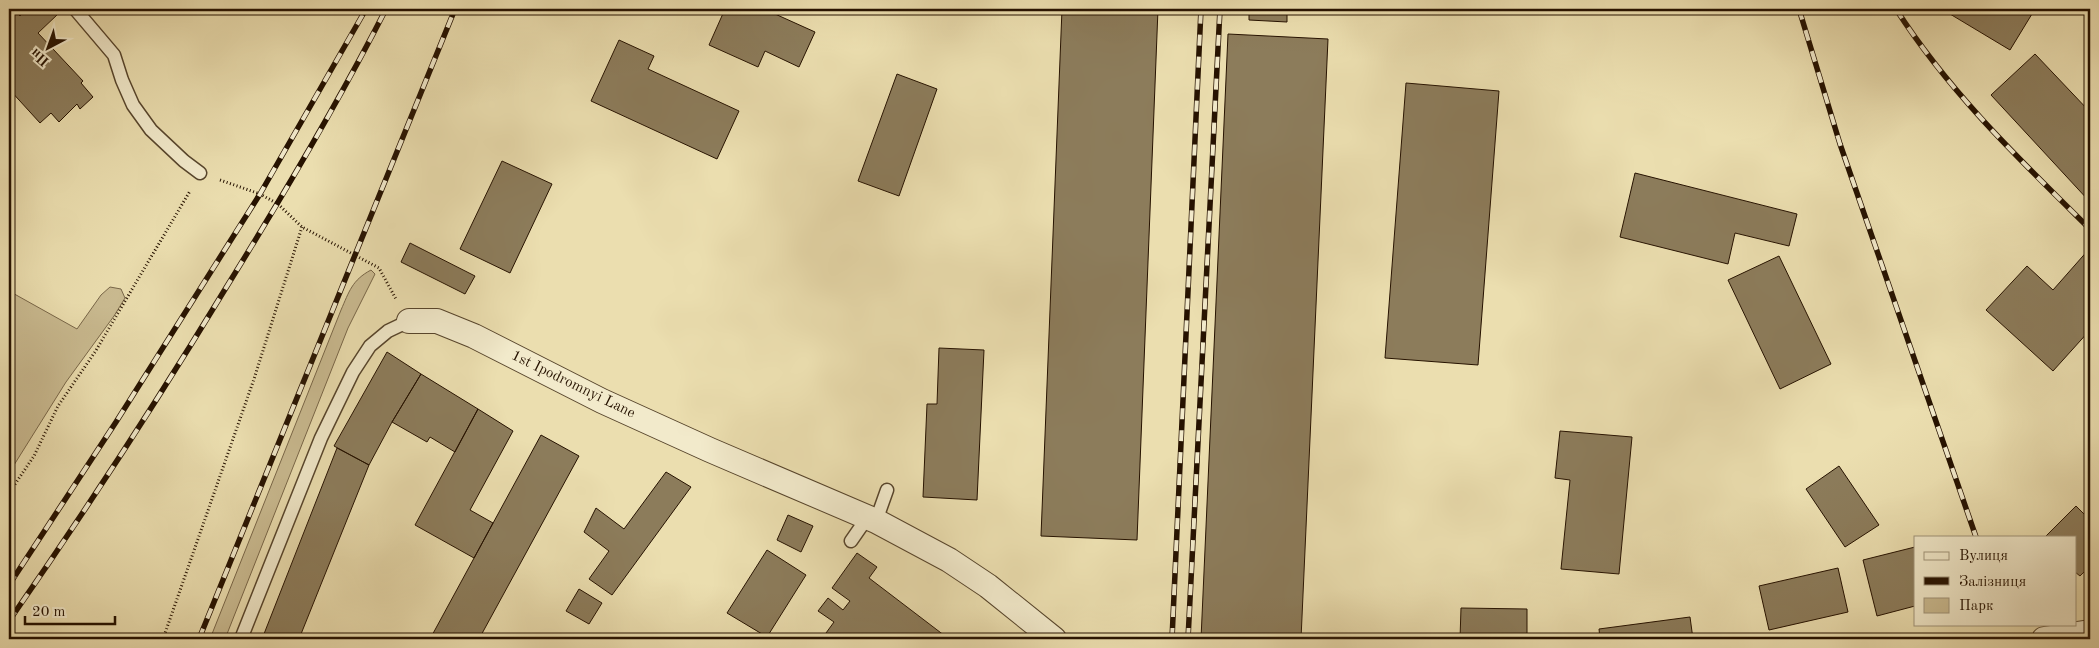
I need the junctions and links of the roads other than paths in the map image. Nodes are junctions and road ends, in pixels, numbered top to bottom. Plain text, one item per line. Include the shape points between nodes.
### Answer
1 (75, 9) edge
2 (200, 173) road end
3 (409, 321) joint
4 (887, 490) dead end
5 (872, 519) junction
6 (851, 541) dead end
7 (2090, 632) edge
8 (1044, 637) edge
9 (241, 639) edge
10 (2044, 639) edge

1 - 2 lane via 114,56 133,105 151,130
3 - 5 street, 1st Ipodromnyi Lane via 437,321 474,336 602,401
3 - 9 lane, 1st Ipodromnyi Lane via 370,346 353,372 321,438
4 - 5 lane
5 - 6 lane
5 - 8 street, 1st Ipodromnyi Lane via 949,560 988,586
7 - 10 street

